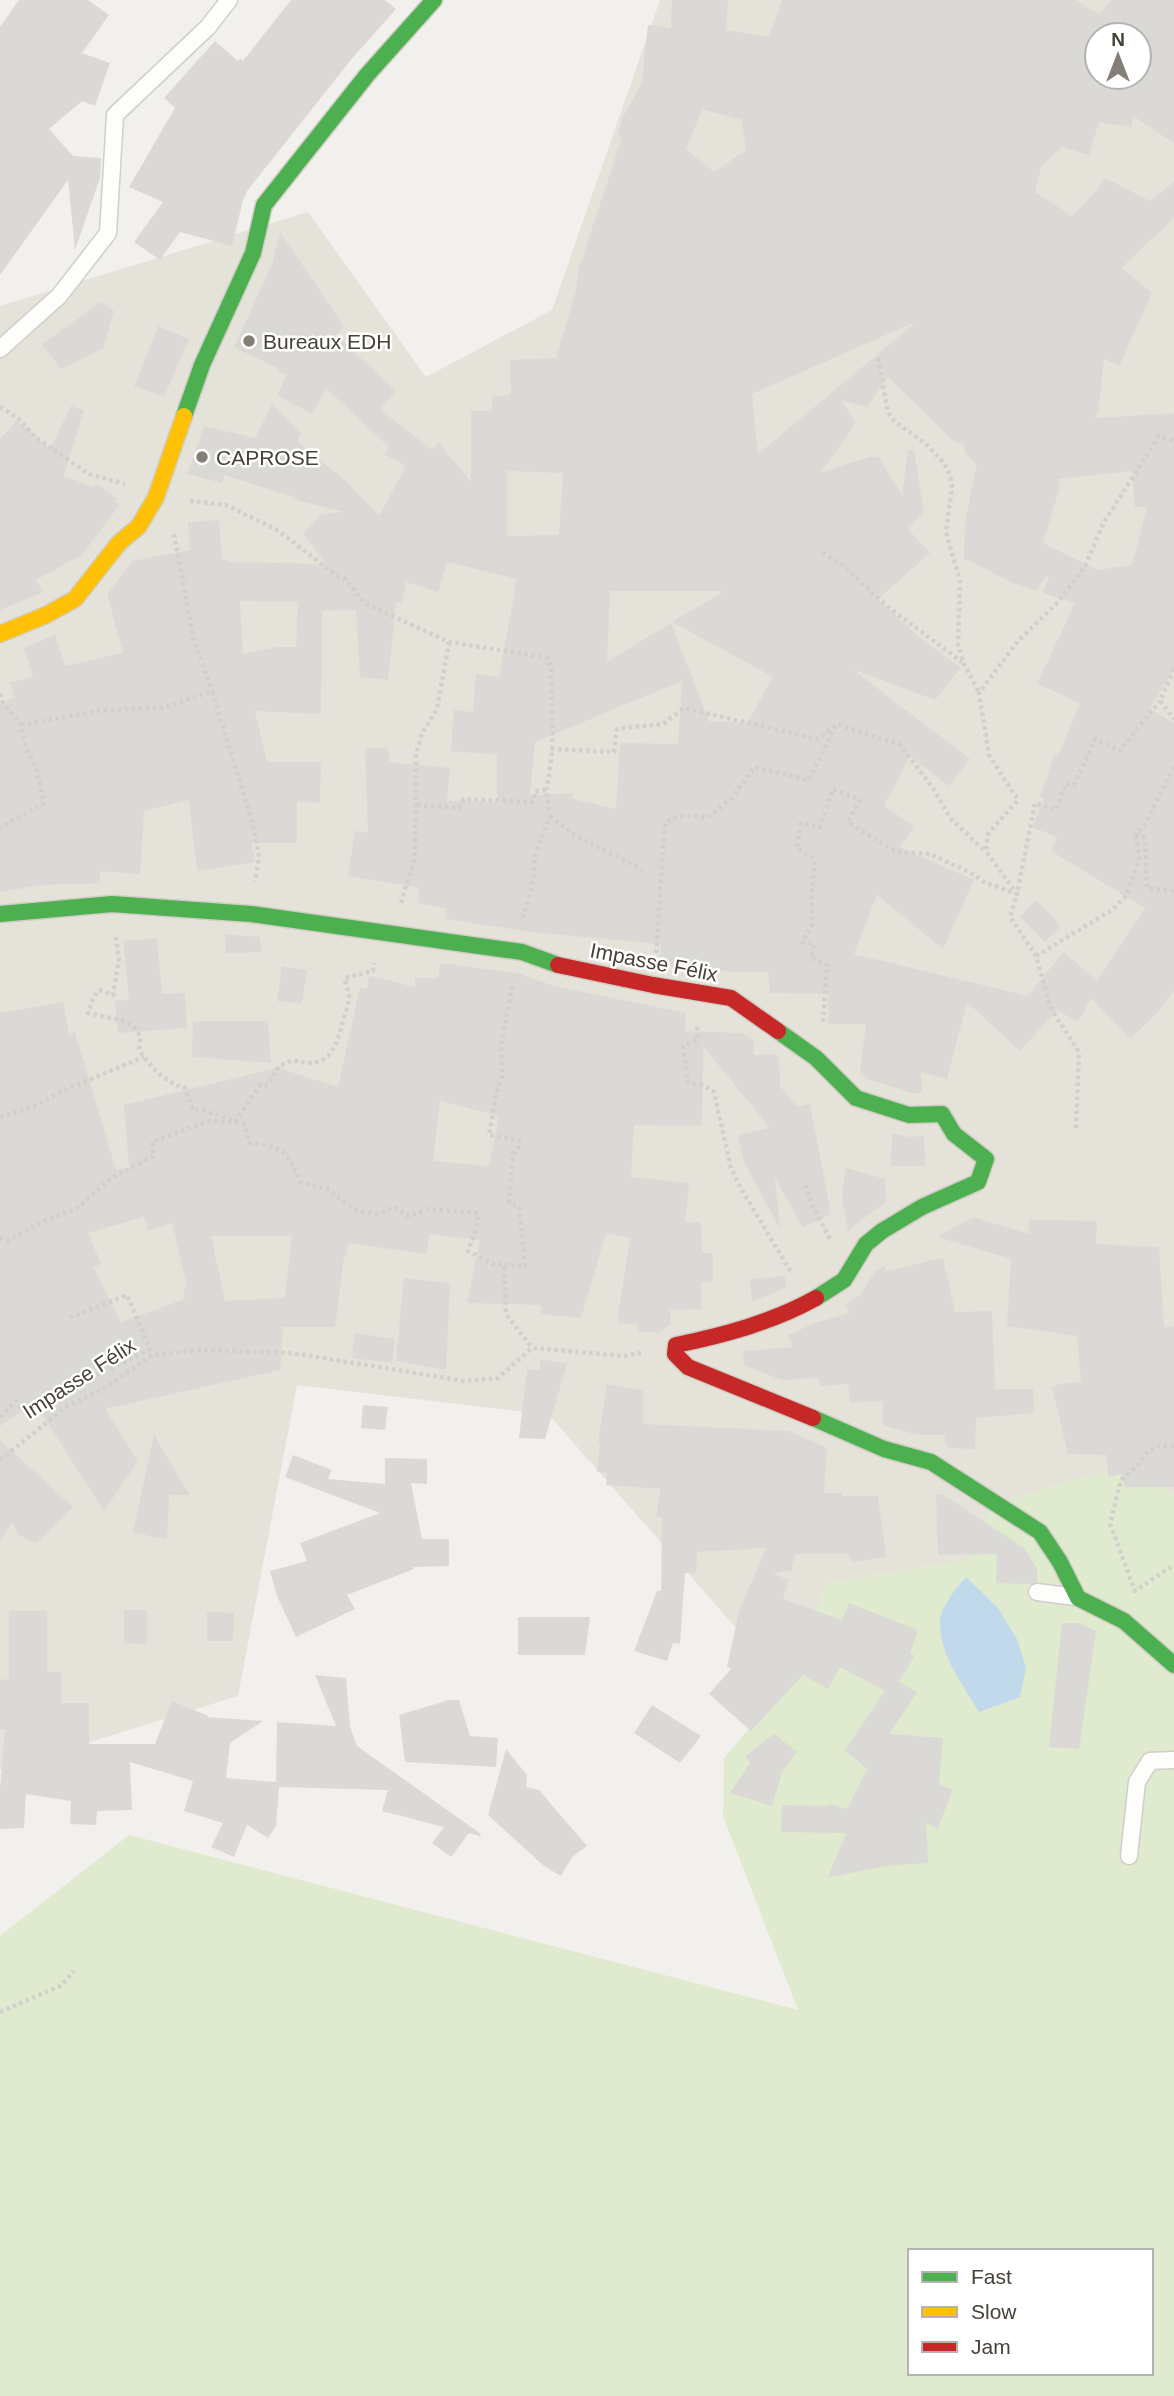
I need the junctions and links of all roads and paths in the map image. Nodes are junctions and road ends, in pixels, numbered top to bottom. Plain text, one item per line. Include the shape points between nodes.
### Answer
1 (229, 0) edge
2 (434, 0) edge
3 (0, 349) edge
4 (878, 358) dead end
5 (0, 407) edge
6 (1174, 441) edge
7 (156, 497) junction
8 (823, 552) dead end
9 (0, 634) edge
10 (449, 642) junction
11 (963, 662) junction
12 (1174, 669) edge
13 (212, 691) junction
14 (979, 692) junction
15 (0, 694) edge
16 (1160, 701) junction
17 (1174, 719) edge
18 (837, 724) junction
19 (21, 725) junction
20 (551, 749) junction
21 (1174, 767) edge
22 (546, 790) junction
23 (417, 804) junction
24 (550, 816) junction
25 (0, 828) edge
26 (1136, 834) junction
27 (986, 851) junction
28 (643, 870) dead end
29 (1174, 889) edge
30 (1017, 894) junction
31 (112, 904) junction
32 (0, 914) edge
33 (251, 914) junction
34 (391, 933) junction
35 (522, 952) junction
36 (1036, 956) junction
37 (653, 985) junction
38 (705, 994) junction
39 (144, 1057) junction
40 (816, 1058) junction
41 (0, 1117) edge
42 (235, 1122) junction
43 (1076, 1128) dead end
44 (806, 1185) dead end
45 (0, 1238) edge
46 (504, 1265) junction
47 (847, 1278) junction
48 (810, 1302) junction
49 (69, 1318) dead end
50 (676, 1345) junction
51 (532, 1348) junction
52 (0, 1417) edge
53 (1174, 1446) edge
54 (0, 1460) edge
55 (1174, 1565) edge
56 (1037, 1592) dead end
57 (1078, 1598) junction
58 (1174, 1665) edge
59 (1174, 1760) edge
60 (1129, 1856) dead end
61 (74, 1971) dead end
62 (0, 2012) edge

1 - 3 lane via 208,27 115,116 108,233 60,296
2 - 7 street via 367,75 264,205 253,253 202,365
4 - 11 path via 888,412 927,445 950,475 946,532 960,580 958,644
5 - 7 path via 18,418 34,437 89,474
6 - 14 path via 1159,436 1104,522 1085,566
7 - 9 street via 139,526 119,543 75,599
7 - 10 path via 226,505 276,530 346,579 364,603
7 - 13 path via 170,510 193,637
8 - 11 path
10 - 20 path via 548,658
10 - 23 path via 437,709 416,754
11 - 14 path
12 - 16 path
13 - 19 path via 162,708 104,710
13 - 33 path via 259,857
14 - 27 path via 989,755 1018,800 988,834
15 - 19 path
16 - 17 path
16 - 30 path via 1120,751 1095,739 1074,785 1066,783 1056,810 1035,803
18 - 20 path via 817,739 684,708 663,724 617,729 614,752
18 - 27 path via 900,745 950,818
18 - 37 path via 809,780 754,767 731,799 708,817 678,816 665,823
19 - 25 path via 44,803
20 - 22 path
21 - 26 path
22 - 23 path via 535,791 533,802 464,799 458,808
22 - 24 path
23 - 34 path via 415,857
24 - 28 path via 574,835
24 - 35 path via 535,855 523,917
26 - 29 path via 1145,838 1147,888
26 - 36 path via 1139,859 1126,897
27 - 30 path
30 - 36 path via 1010,916
30 - 40 path via 930,854 896,852 848,822 860,800 833,789 820,827 801,823 797,848 815,859 813,924 802,942 814,944 811,958 827,965 825,1012
31 - 32 street, Impasse Félix
31 - 33 street, Impasse Félix
31 - 39 path via 119,960 113,995 99,990 88,1013 139,1030
33 - 34 street, Impasse Félix
34 - 35 street, Impasse Félix
34 - 42 path via 377,946 373,971 345,978 350,996 332,1051 321,1062 293,1060 279,1066
35 - 37 street, Impasse Félix via 559,965
35 - 46 path via 513,978 501,1045 502,1080 489,1135 519,1140 513,1154 509,1203 519,1207 525,1266
36 - 43 path via 1051,1009 1079,1052
37 - 38 street, Impasse Félix
38 - 40 street, Impasse Félix via 731,998
38 - 48 path via 696,1016 698,1039 683,1047 688,1083 714,1092 731,1168
39 - 41 path
39 - 42 path via 169,1082 185,1088 194,1111
40 - 47 street, Impasse Félix via 856,1098 909,1115 942,1114 954,1134 986,1159 978,1182 923,1206 868,1241
42 - 45 path via 208,1121 152,1142 154,1156 111,1178 76,1209 7,1241
42 - 46 path via 245,1125 249,1143 275,1146 290,1157 300,1182 330,1190 358,1211 378,1214 393,1207 409,1216 427,1209 478,1213 468,1251
44 - 47 path
46 - 51 path via 506,1314
47 - 48 street, Impasse Félix
48 - 50 street, Impasse Félix via 712,1338
49 - 52 path via 127,1295 150,1349 84,1382 31,1419 16,1401
50 - 51 path via 624,1356
50 - 57 street via 675,1353 688,1367 884,1449 930,1462 974,1489 1040,1532
51 - 54 path, Impasse Félix via 498,1378 464,1381 292,1353 199,1350 152,1355 109,1386 66,1407
53 - 55 path via 1148,1451 1121,1480 1110,1524 1135,1591
56 - 57 lane
57 - 58 street via 1124,1621
59 - 60 lane via 1150,1761 1137,1782
61 - 62 path via 62,1985

